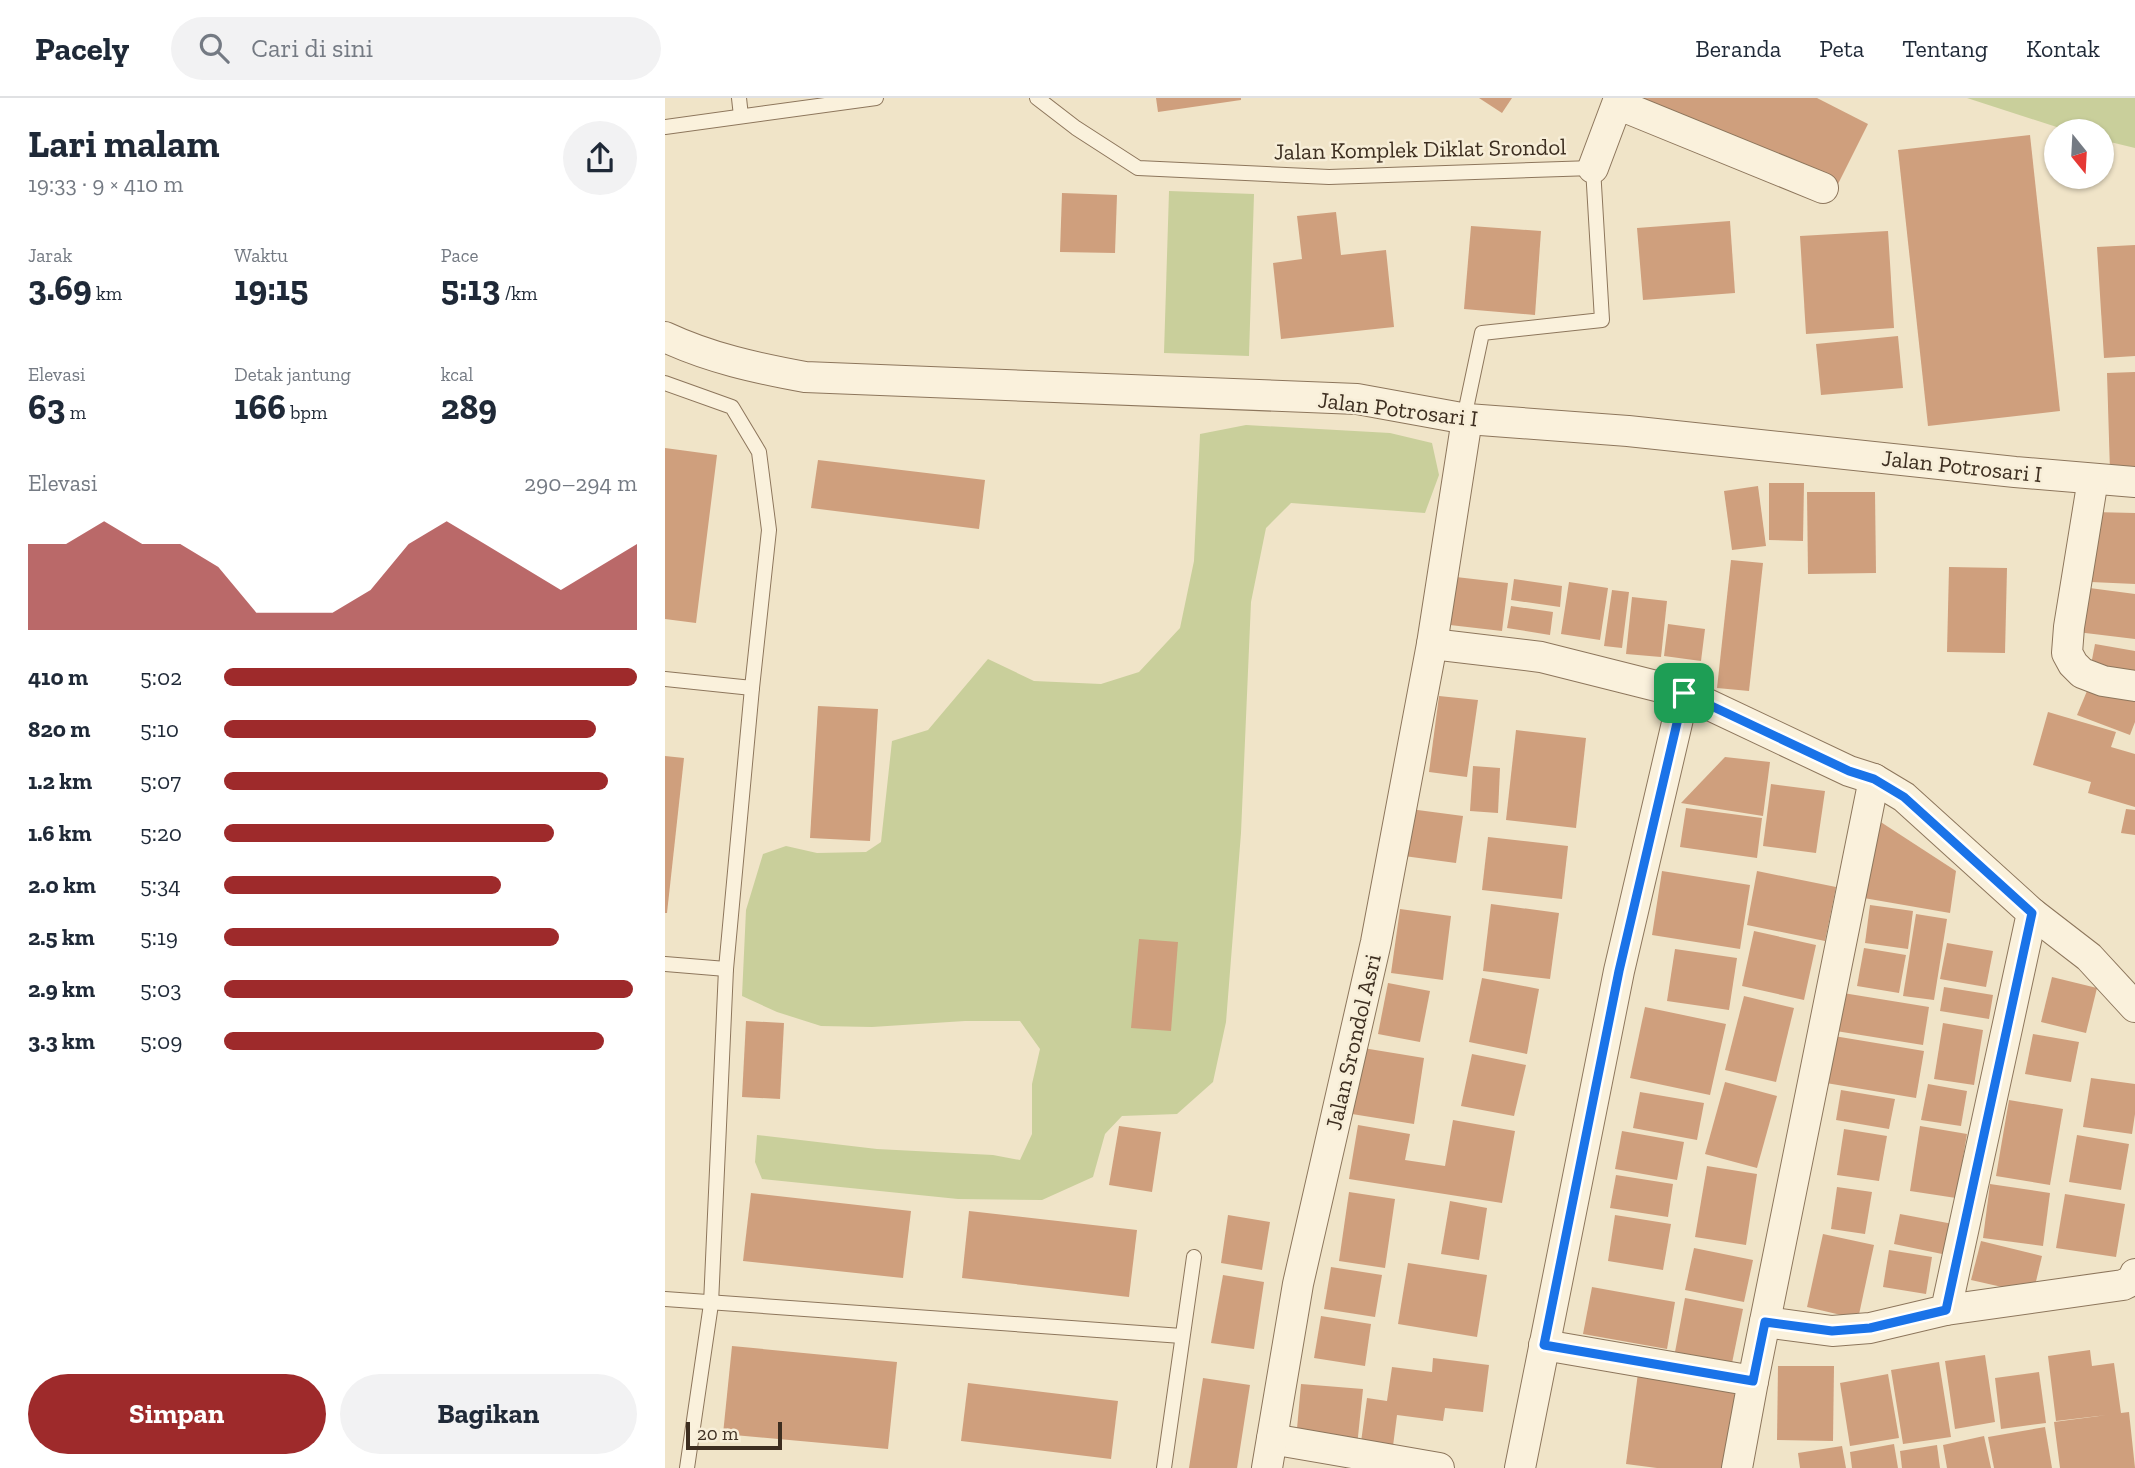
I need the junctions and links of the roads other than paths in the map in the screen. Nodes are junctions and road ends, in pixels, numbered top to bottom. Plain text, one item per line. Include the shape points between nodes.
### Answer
1 (739, 98) edge
2 (876, 98) edge
3 (1037, 98) edge
4 (741, 116) junction
5 (665, 127) edge
6 (1593, 168) junction
7 (1823, 188) dead end
8 (665, 337) edge
9 (665, 383) edge
10 (1465, 418) junction
11 (2093, 479) junction
12 (2135, 482) edge
13 (1432, 644) junction
14 (665, 679) edge
15 (2135, 686) edge
16 (752, 688) junction
17 (1684, 693) junction
18 (1874, 779) junction
19 (2032, 913) junction
20 (665, 964) edge
21 (726, 969) junction
22 (2135, 1007) edge
23 (1193, 1257) dead end
24 (2135, 1274) edge
25 (665, 1299) edge
26 (711, 1304) junction
27 (1946, 1310) junction
28 (1765, 1322) junction
29 (1182, 1336) junction
30 (1544, 1345) junction
31 (1753, 1381) junction
32 (1269, 1454) edge
33 (687, 1468) edge
34 (1164, 1468) edge
35 (1439, 1468) edge
36 (1520, 1468) edge
37 (1737, 1468) edge

1 - 4 lane
2 - 4 lane
3 - 6 lane, Jalan Komplek Diklat Srondol via 1137,168 1329,177
4 - 5 lane
6 - 7 street via 1617,104
6 - 10 lane, Jalan Komplek Diklat Srondol via 1602,320 1482,332
8 - 10 street, Jalan Potrosari I via 697,352 805,377 1357,399
9 - 16 lane via 732,407 759,452 769,530
10 - 11 street, Jalan Potrosari I
10 - 13 street, Jalan Srondol Asri
11 - 12 street, Jalan Potrosari I
11 - 15 street via 2067,653 2082,673
13 - 17 street via 1541,657
13 - 32 street, Jalan Srondol Asri via 1376,942 1298,1284
14 - 16 lane
16 - 21 lane
17 - 18 street
17 - 30 street via 1619,971
18 - 19 street via 1904,797
18 - 28 street
19 - 22 street via 2089,957
19 - 27 street
20 - 21 lane
21 - 26 lane
23 - 29 lane
24 - 27 street via 2123,1285
25 - 26 lane
26 - 29 lane
26 - 33 lane
27 - 28 street via 1870,1328 1832,1331
28 - 31 street
29 - 34 lane
30 - 31 street
30 - 36 street
31 - 37 street
32 - 35 street, Jalan Srondol Asri

